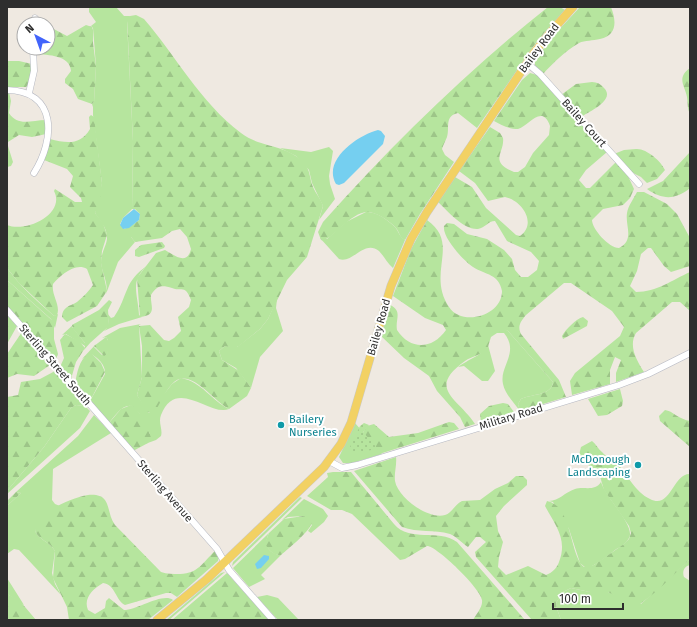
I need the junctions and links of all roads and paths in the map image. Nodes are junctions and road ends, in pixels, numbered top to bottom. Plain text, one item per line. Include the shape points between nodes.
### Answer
1 (574, 7) edge
2 (33, 56) edge
3 (527, 64) junction
4 (7, 90) edge
5 (28, 93) junction
6 (34, 173) dead end
7 (639, 184) dead end
8 (7, 310) edge
9 (690, 354) edge
10 (103, 420) joint
11 (329, 461) junction
12 (225, 562) junction
13 (157, 620) edge
14 (273, 620) edge

1 - 3 main road, Bailey Road via 549,34
2 - 5 street via 34,71
3 - 7 street, Bailey Court via 540,74
3 - 11 main road, Bailey Road via 426,212 411,239 390,291 352,420
4 - 5 street
5 - 6 street via 43,107 49,126 41,161
8 - 10 street, Sterling Street South
9 - 11 street, Military Road via 624,383 356,465 343,468
10 - 12 street, Sterling Avenue
11 - 12 main road, Bailey Road
12 - 13 main road, Bailey Road
12 - 14 street, Sterling Avenue

